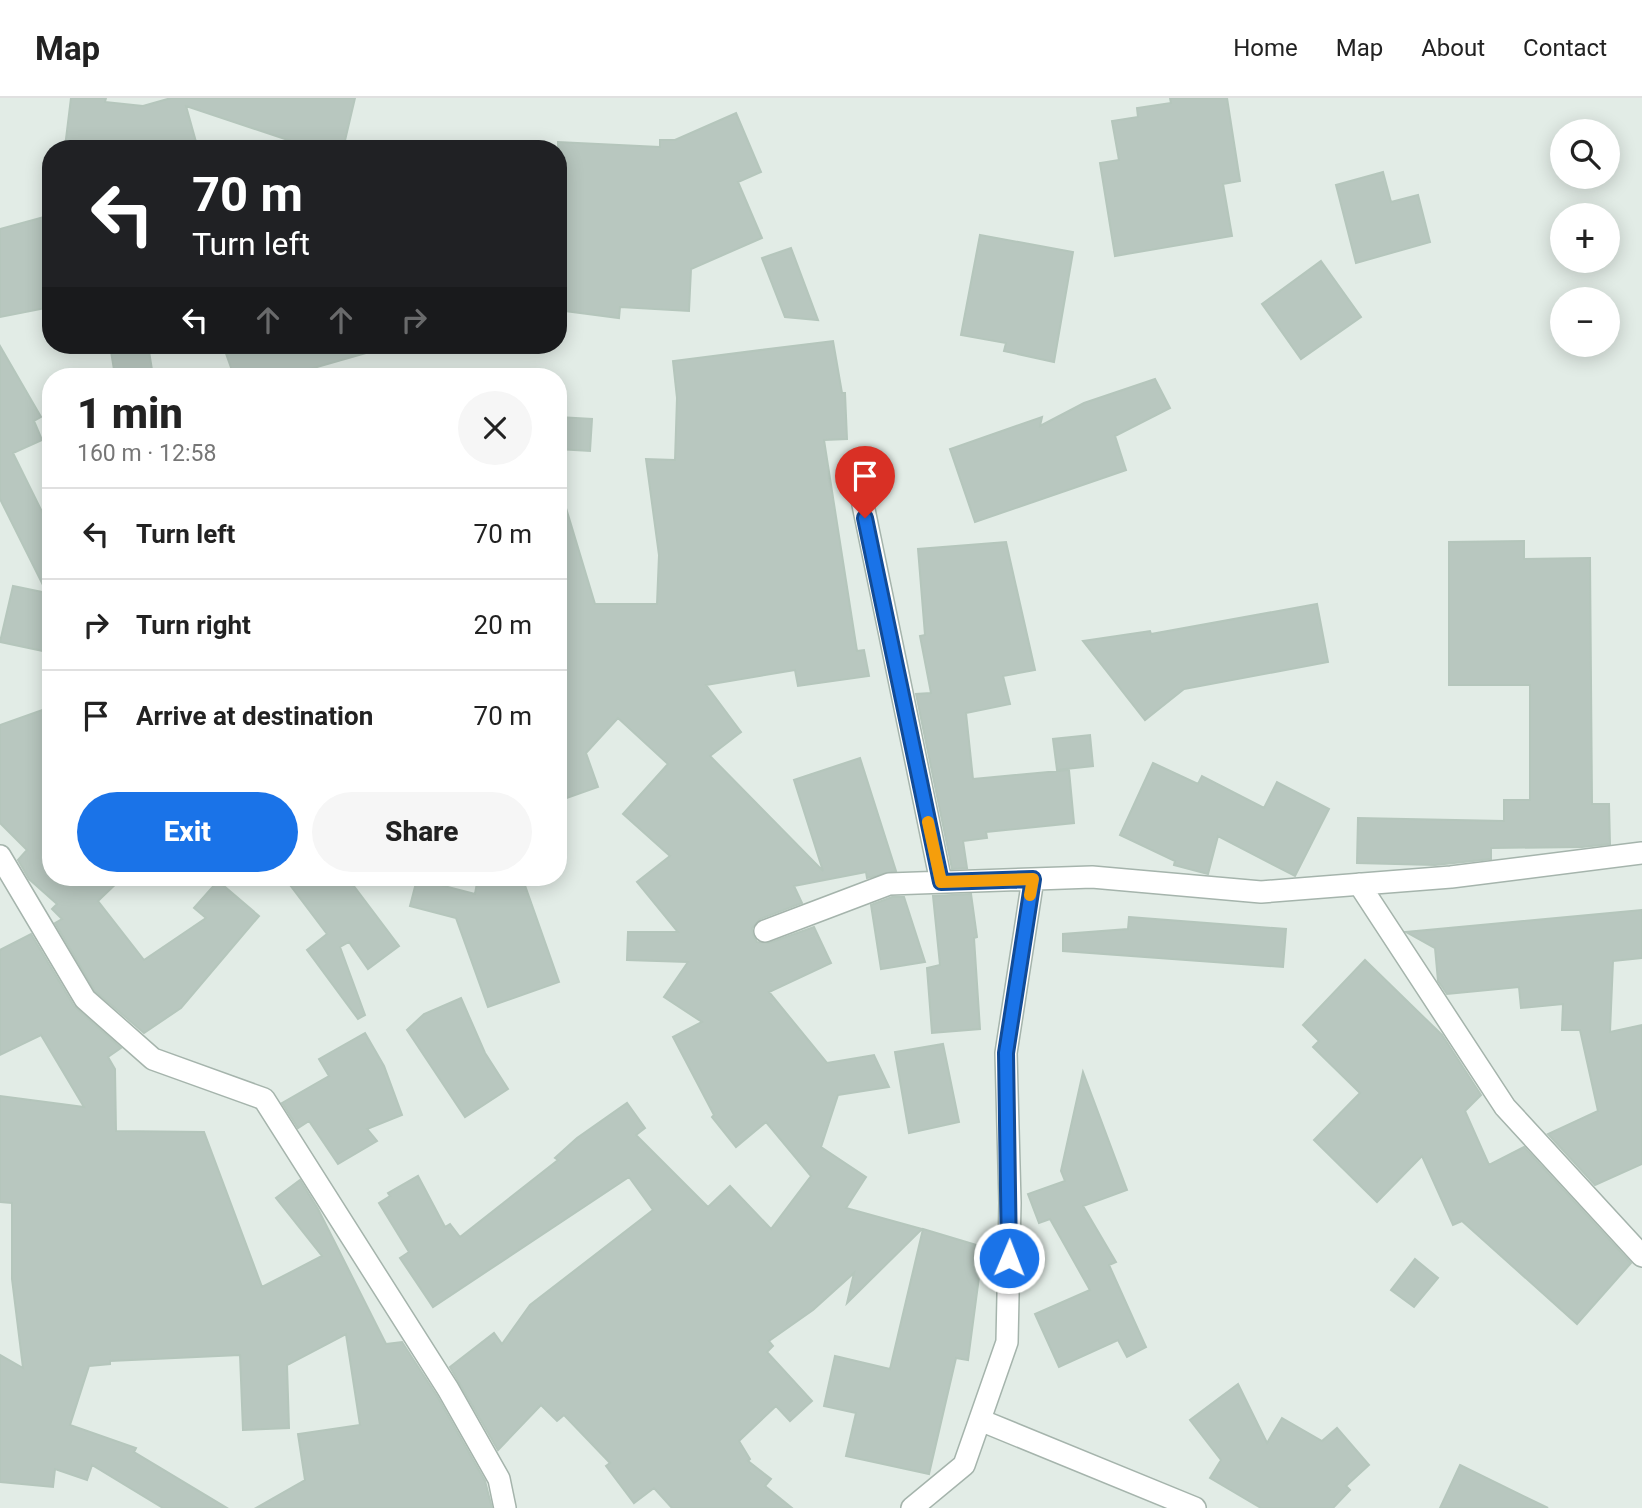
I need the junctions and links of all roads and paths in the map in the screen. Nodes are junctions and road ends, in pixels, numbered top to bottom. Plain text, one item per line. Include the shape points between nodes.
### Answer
1 (855, 466) dead end
2 (1642, 853) edge
3 (0, 856) edge
4 (1033, 879) junction
5 (941, 882) junction
6 (1359, 884) junction
7 (765, 931) dead end
8 (1642, 1256) edge
9 (980, 1420) junction
10 (505, 1508) edge
11 (912, 1508) edge
12 (1195, 1508) edge

1 - 5 street
2 - 6 street
3 - 10 street via 85,999 153,1059 264,1099 448,1388 499,1479
4 - 5 street
4 - 6 street via 1092,877 1261,892
4 - 9 street via 1006,1053 1007,1342
5 - 7 street via 889,884
6 - 8 street via 1505,1107
9 - 11 street via 964,1465
9 - 12 street

